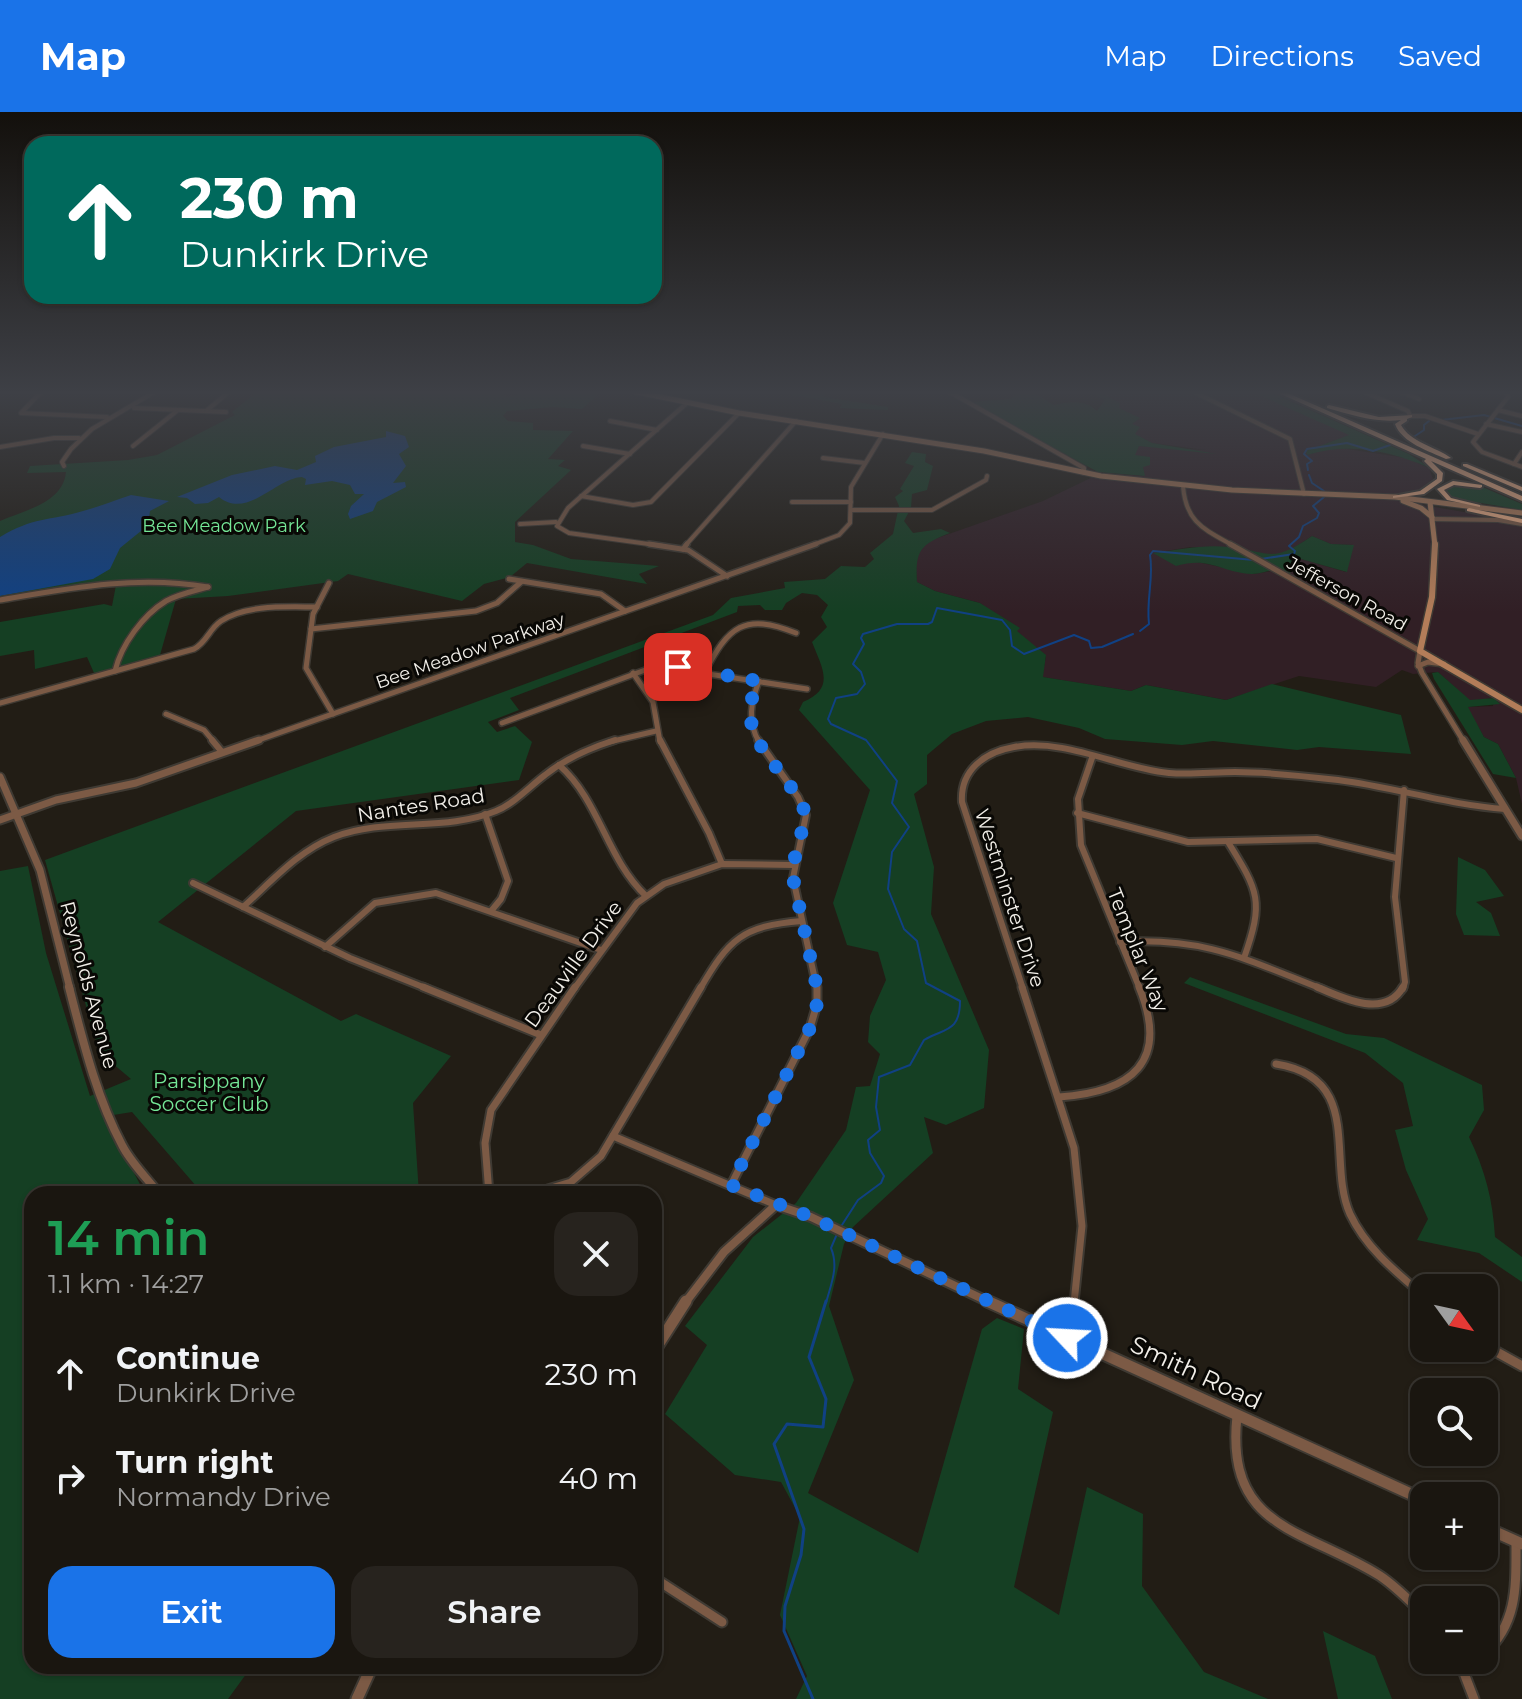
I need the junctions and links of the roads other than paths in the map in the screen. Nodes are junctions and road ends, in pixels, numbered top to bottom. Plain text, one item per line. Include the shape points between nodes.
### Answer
1 (617, 465) edge
2 (688, 465) edge
3 (757, 465) edge
4 (864, 465) edge
5 (1056, 465) edge
6 (1073, 465) edge
7 (1297, 465) edge
8 (1429, 465) edge
9 (1449, 465) edge
10 (1453, 465) edge
11 (1462, 465) edge
12 (1081, 470) junction
13 (987, 476) dead end
14 (1183, 486) junction
15 (1428, 491) junction
16 (1304, 494) junction
17 (581, 496) junction
18 (1522, 496) edge
19 (1396, 498) junction
20 (792, 502) dead end
21 (851, 502) junction
22 (1430, 502) junction
23 (1441, 503) junction
24 (1478, 506) junction
25 (851, 510) junction
26 (1432, 518) junction
27 (1521, 518) edge
28 (556, 522) junction
29 (520, 524) dead end
30 (683, 549) junction
31 (727, 576) junction
32 (509, 579) dead end
33 (521, 582) junction
34 (329, 583) dead end
35 (0, 600) edge
36 (317, 607) junction
37 (625, 611) junction
38 (311, 629) junction
39 (796, 633) dead end
40 (1420, 651) junction
41 (1444, 664) junction
42 (1418, 666) junction
43 (115, 671) junction
44 (705, 672) junction
45 (633, 673) junction
46 (759, 681) junction
47 (807, 689) dead end
48 (0, 703) edge
49 (1522, 710) edge
50 (166, 714) dead end
51 (333, 714) junction
52 (502, 723) dead end
53 (656, 731) junction
54 (222, 752) junction
55 (1092, 758) junction
56 (559, 765) junction
57 (0, 777) edge
58 (1404, 790) junction
59 (1505, 809) junction
60 (1077, 813) junction
61 (16, 814) junction
62 (485, 814) junction
63 (0, 820) edge
64 (1522, 836) edge
65 (1228, 842) junction
66 (1396, 858) junction
67 (722, 864) junction
68 (793, 865) junction
69 (193, 883) dead end
70 (646, 896) junction
71 (243, 907) junction
72 (492, 910) junction
73 (802, 921) junction
74 (1120, 942) junction
75 (325, 947) junction
76 (601, 950) junction
77 (1244, 958) junction
78 (541, 1035) junction
79 (1276, 1064) dead end
80 (1059, 1097) junction
81 (613, 1136) junction
82 (731, 1185) junction
83 (153, 1186) edge
84 (488, 1186) edge
85 (562, 1186) edge
86 (776, 1205) junction
87 (1410, 1284) edge
88 (662, 1338) edge
89 (1067, 1338) junction
90 (1498, 1353) edge
91 (1522, 1366) edge
92 (1237, 1416) junction
93 (1410, 1494) edge
94 (1498, 1533) edge
95 (1519, 1542) edge
96 (662, 1583) edge
97 (1410, 1602) edge
98 (722, 1622) dead end
99 (1498, 1645) edge
100 (368, 1674) edge
101 (1467, 1674) edge
102 (357, 1699) edge
103 (1474, 1699) edge

1 - 17 street
2 - 17 street via 651,502 630,505
3 - 30 street
4 - 21 street via 851,487
5 - 12 main road
6 - 12 street
7 - 16 street
8 - 15 highway via 1440,473 1440,480
9 - 18 highway
10 - 18 highway
11 - 18 highway
12 - 14 main road
13 - 25 street via 932,510
14 - 16 main road
14 - 40 street, Jefferson Road via 1185,508 1203,529
15 - 19 highway
15 - 22 highway
16 - 19 main road
17 - 28 street
18 - 24 highway via 1470,483 1440,488 1449,499
19 - 22 main road
19 - 26 main road
20 - 21 street
21 - 25 street
22 - 23 main road
22 - 26 main road
23 - 24 main road
23 - 27 highway
24 - 27 main road
25 - 31 street, Bee Meadow Parkway via 850,523 836,537
26 - 27 street
26 - 40 main road via 1431,605
28 - 29 street
28 - 30 street via 569,533
30 - 31 street
31 - 37 street, Bee Meadow Parkway
32 - 33 street
33 - 37 street via 601,594
33 - 38 street via 497,603 476,611
34 - 36 street
35 - 43 street via 114,581 175,579 208,587 160,605 125,643
36 - 38 street
36 - 43 street via 227,618 197,647
37 - 51 street, Bee Meadow Parkway
38 - 51 street via 306,668
39 - 44 street via 762,625 734,630 724,637
40 - 41 main road, Jefferson Road
40 - 42 street
41 - 42 street
41 - 49 main road, Jefferson Road
42 - 59 street
43 - 48 street
44 - 45 street via 663,666
44 - 46 street
45 - 52 street
45 - 53 street via 656,701
46 - 47 street
46 - 68 street via 749,702 751,728 806,815
50 - 54 street via 204,730
51 - 54 street, Bee Meadow Parkway
53 - 56 street, Nantes Road via 627,736
53 - 67 street
54 - 61 street, Bee Meadow Parkway via 118,788
55 - 58 street, Westminster Drive via 1169,773 1276,773
55 - 60 street, Templar Way
55 - 80 street, Westminster Drive via 1049,746 1010,748 979,760 961,788
56 - 62 street, Nantes Road via 514,801
56 - 70 street via 580,784 624,877
57 - 61 street, Reynolds Avenue
58 - 59 street, Westminster Drive
58 - 66 street
59 - 64 street
60 - 65 street via 1174,839
60 - 74 street, Templar Way via 1087,864
61 - 63 street, Bee Meadow Parkway
61 - 83 street, Reynolds Avenue via 40,870 87,1057 123,1148
62 - 71 street, Nantes Road via 335,837 305,854
62 - 72 street via 508,881
65 - 66 street via 1317,839
65 - 77 street via 1260,904
66 - 77 street via 1396,924 1405,982 1392,1000 1354,1002
67 - 68 street, Deauville Drive
67 - 70 street, Deauville Drive
68 - 73 street
69 - 71 street
70 - 76 street, Deauville Drive
71 - 75 street
72 - 75 street via 444,894 392,898 367,908
72 - 76 street
73 - 81 street via 758,926 728,944
73 - 82 street via 817,988 815,1012
74 - 77 street via 1181,941
74 - 80 street, Templar Way via 1150,1014 1148,1050 1136,1072 1122,1083 1095,1094
75 - 78 street
76 - 78 street, Deauville Drive
78 - 84 street, Deauville Drive via 488,1120
79 - 87 street via 1303,1072 1330,1101 1340,1130 1342,1191 1352,1218 1380,1257
80 - 89 street, Westminster Drive via 1082,1204 1081,1257
81 - 82 street
81 - 85 street via 601,1156
82 - 86 street
86 - 88 street via 755,1219 728,1250
86 - 89 street, Smith Road
89 - 92 street, Smith Road
90 - 91 street
92 - 93 street, Smith Road
92 - 97 street via 1236,1470 1255,1506 1268,1518 1380,1575
94 - 95 street
95 - 99 street via 1514,1622
96 - 98 street
100 - 102 street
101 - 103 street

